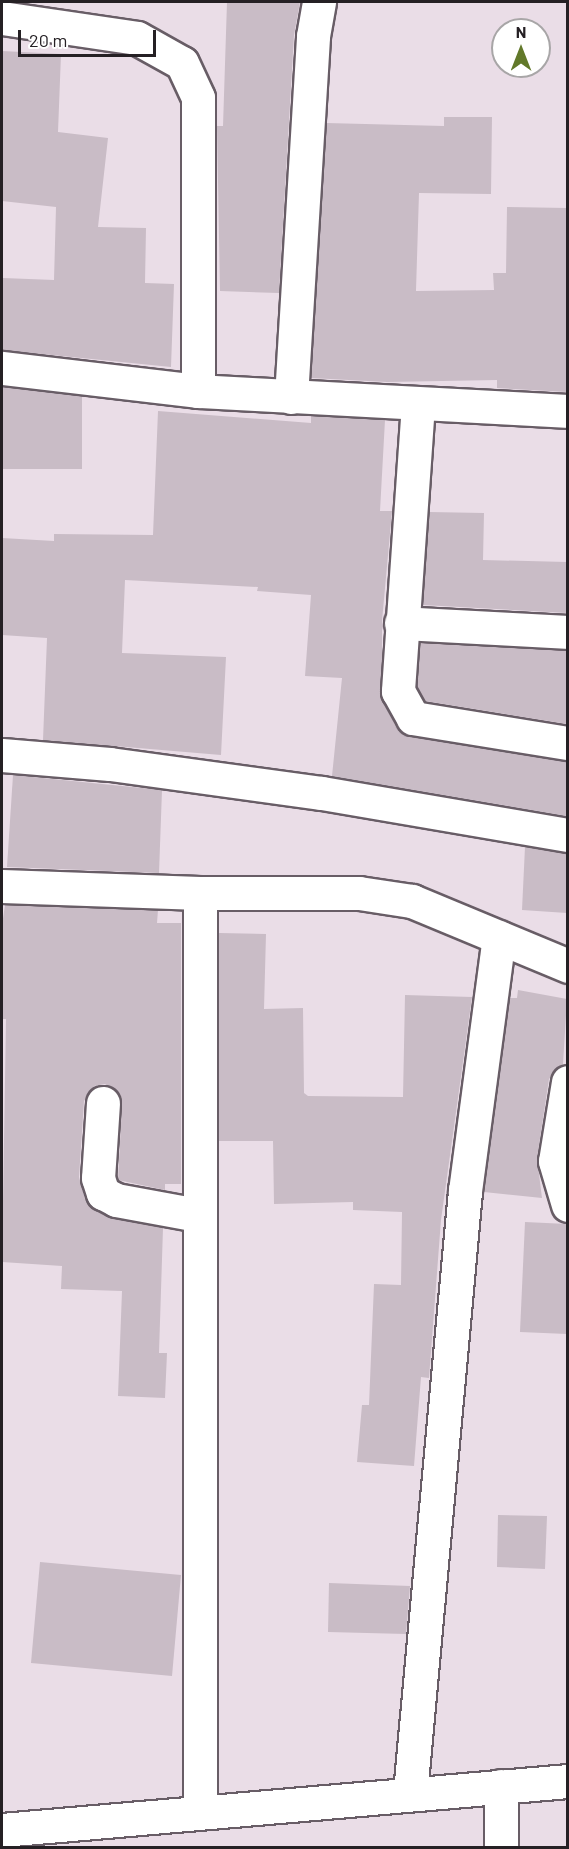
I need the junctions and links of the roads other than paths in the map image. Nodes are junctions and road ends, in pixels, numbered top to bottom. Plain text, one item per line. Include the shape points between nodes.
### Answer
1 (319, 2) edge
2 (2, 18) edge
3 (2, 368) edge
4 (198, 391) junction
5 (291, 397) junction
6 (418, 404) junction
7 (567, 411) edge
8 (401, 623) junction
9 (567, 632) edge
10 (567, 742) edge
11 (2, 755) edge
12 (567, 835) edge
13 (2, 886) edge
14 (201, 893) junction
15 (499, 937) junction
16 (567, 966) edge
17 (567, 1082) edge
18 (103, 1103) dead end
19 (567, 1205) edge
20 (198, 1215) junction
21 (567, 1781) edge
22 (501, 1786) junction
23 (410, 1794) junction
24 (200, 1812) junction
25 (2, 1830) edge
26 (501, 1848) edge

1 - 5 street via 313,36
2 - 4 street via 137,38 182,63 198,98
3 - 4 street
4 - 5 street
5 - 6 street
6 - 7 street
6 - 8 street
8 - 9 street
8 - 10 street via 398,691 412,718
11 - 12 street via 110,764 310,791
13 - 14 street
14 - 15 street via 359,893 412,901
14 - 20 street
15 - 16 street
15 - 23 street via 465,1191
17 - 19 street via 555,1161
18 - 20 street via 98,1178 103,1193 116,1200
20 - 24 street
21 - 22 street
22 - 23 street
22 - 26 street
23 - 24 street
24 - 25 street

